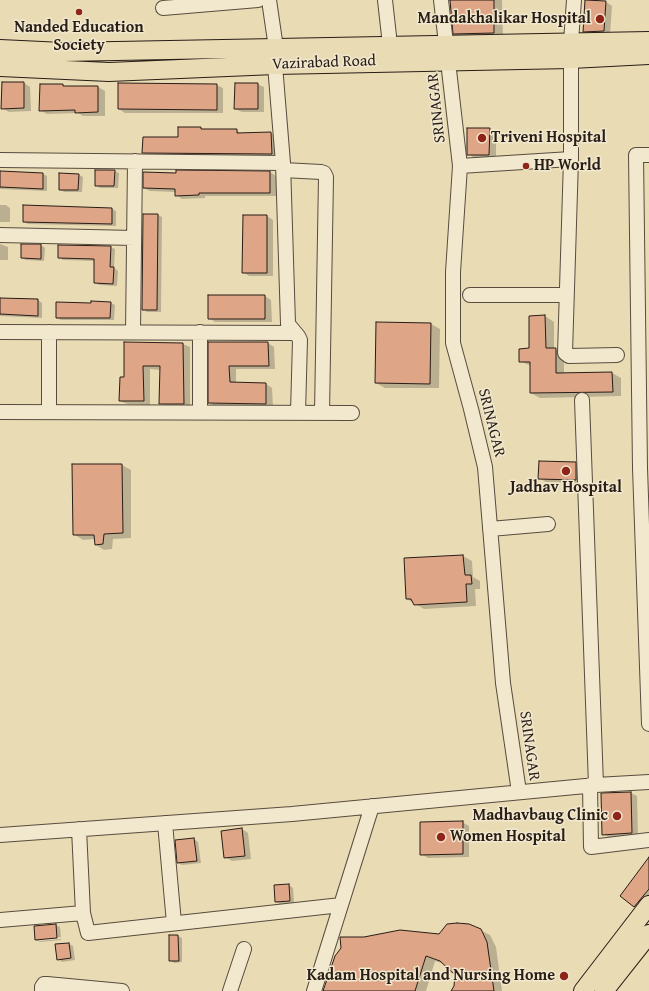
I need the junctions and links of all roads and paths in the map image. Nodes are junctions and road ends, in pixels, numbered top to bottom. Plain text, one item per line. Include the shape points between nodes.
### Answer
1 (258, 0) edge
2 (269, 0) edge
3 (385, 0) edge
4 (441, 0) edge
5 (574, 0) edge
6 (163, 8) dead end
7 (649, 41) edge
8 (390, 45) junction
9 (0, 48) edge
10 (571, 51) junction
11 (448, 53) junction
12 (649, 55) edge
13 (276, 56) junction
14 (0, 67) edge
15 (649, 155) edge
16 (571, 159) junction
17 (0, 160) edge
18 (135, 161) junction
19 (283, 166) junction
20 (460, 166) junction
21 (0, 235) edge
22 (134, 238) junction
23 (470, 295) dead end
24 (566, 295) junction
25 (0, 332) edge
26 (49, 332) junction
27 (133, 332) junction
28 (200, 332) junction
29 (295, 333) junction
30 (617, 355) dead end
31 (582, 400) dead end
32 (0, 412) edge
33 (49, 412) junction
34 (200, 412) junction
35 (298, 413) junction
36 (322, 413) junction
37 (352, 413) dead end
38 (548, 524) dead end
39 (490, 529) junction
40 (649, 724) edge
41 (649, 782) edge
42 (593, 785) junction
43 (519, 792) junction
44 (372, 806) junction
45 (165, 823) junction
46 (79, 829) junction
47 (0, 835) edge
48 (649, 840) edge
49 (341, 905) junction
50 (649, 905) edge
51 (83, 914) junction
52 (0, 920) edge
53 (174, 923) junction
54 (649, 934) edge
55 (244, 949) dead end
56 (42, 991) edge
57 (116, 991) edge
58 (230, 991) edge
59 (314, 991) edge
60 (583, 991) edge
61 (604, 991) edge

1 - 6 street
2 - 13 street
3 - 8 street
4 - 11 street, SRINAGAR
5 - 10 street
7 - 10 main road, Vazirabad Road
8 - 11 main road, Vazirabad Road
8 - 13 main road, Vazirabad Road
9 - 13 main road, Vazirabad Road via 63,52
10 - 11 main road, Vazirabad Road
10 - 12 main road, Vazirabad Road
10 - 16 street
11 - 13 main road, Vazirabad Road via 390,62
11 - 20 street, SRINAGAR
13 - 14 main road, Vazirabad Road via 109,72
13 - 19 street
15 - 40 street via 636,155 640,468
16 - 20 street
16 - 24 street
17 - 18 street
18 - 19 street
18 - 22 street
19 - 29 street via 288,319 289,327
19 - 36 street via 322,172 326,177
20 - 39 street, SRINAGAR via 453,272 453,343 485,467
21 - 22 street
22 - 27 street
23 - 24 street
24 - 30 street via 565,353 569,356
25 - 26 street
26 - 27 street
26 - 33 street
27 - 28 street
28 - 29 street
28 - 34 street
29 - 35 street via 300,340
31 - 42 street
32 - 33 street
33 - 34 street
34 - 35 street
35 - 36 street
36 - 37 street
38 - 39 street
39 - 43 street, SRINAGAR via 503,683
41 - 42 street
42 - 43 street
42 - 48 street via 591,847
43 - 44 street
44 - 45 street
44 - 49 street
45 - 46 street
45 - 53 street
46 - 47 street
46 - 51 street
49 - 53 street
49 - 59 street
50 - 60 main road
51 - 52 street
51 - 53 street via 88,933
54 - 61 main road
55 - 58 street
56 - 57 street via 42,987 47,984

